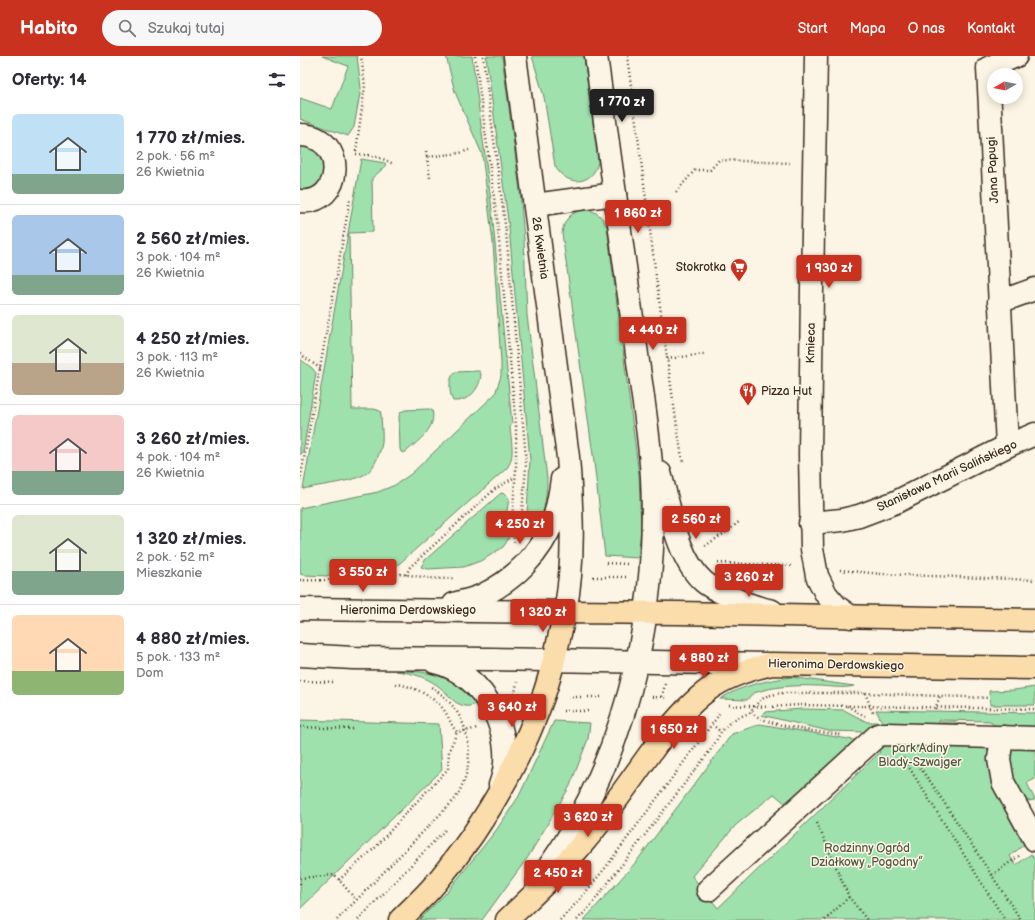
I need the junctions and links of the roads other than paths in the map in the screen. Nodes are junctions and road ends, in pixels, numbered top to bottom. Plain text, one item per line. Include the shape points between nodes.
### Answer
1 (515, 56) edge
2 (596, 56) edge
3 (816, 56) edge
4 (1016, 56) edge
5 (987, 62) edge
6 (300, 135) edge
7 (615, 194) junction
8 (300, 201) edge
9 (535, 205) junction
10 (1035, 290) edge
11 (1000, 302) junction
12 (646, 428) junction
13 (1035, 434) edge
14 (566, 441) junction
15 (1007, 446) junction
16 (810, 523) junction
17 (300, 609) edge
18 (426, 611) junction
19 (565, 612) junction
20 (646, 612) junction
21 (792, 616) junction
22 (851, 617) junction
23 (1035, 620) edge
24 (300, 655) edge
25 (420, 659) junction
26 (554, 660) junction
27 (636, 661) junction
28 (772, 664) junction
29 (1035, 668) edge
30 (1002, 737) junction
31 (1035, 738) edge
32 (493, 804) junction
33 (1029, 813) edge
34 (1029, 847) edge
35 (708, 890) dead end
36 (400, 920) edge
37 (507, 920) edge

1 - 9 street, 26 Kwietnia
2 - 7 street
3 - 16 street, Kmieca
4 - 5 street, Jana Papugi
5 - 11 street, Jana Papugi
6 - 8 street via 308,135 328,147 334,158 336,170 327,191 317,198
7 - 9 street
7 - 12 street
9 - 14 street, 26 Kwietnia
10 - 11 street
11 - 15 street, Jana Papugi
12 - 20 street via 653,518
12 - 21 street via 676,535 697,575 709,586 734,600
13 - 15 street, Stanisława Marii Salińskiego
14 - 18 street, 26 Kwietnia via 557,509 539,549 518,570 482,595
14 - 19 street, 26 Kwietnia via 573,520 572,564
15 - 16 street, Stanisława Marii Salińskiego via 877,510 842,520
16 - 22 street, Kmieca via 814,567 819,582 837,607
17 - 18 street, Hieronima Derdowskiego
18 - 19 street, Hieronima Derdowskiego
19 - 20 main road, Hieronima Derdowskiego
19 - 26 main road
20 - 21 main road, Hieronima Derdowskiego
20 - 27 street
21 - 22 main road, Hieronima Derdowskiego
22 - 23 main road, Hieronima Derdowskiego
24 - 25 street, Hieronima Derdowskiego
25 - 26 street, Hieronima Derdowskiego
25 - 32 street via 446,665 458,672 478,689 492,708 504,739 506,757 502,781
26 - 27 street, Hieronima Derdowskiego
26 - 32 main road via 543,697 527,736
27 - 28 street, Hieronima Derdowskiego
27 - 37 street via 619,728 592,794 556,856
28 - 29 main road, Hieronima Derdowskiego
28 - 37 main road via 756,667 726,679 691,705 668,729 584,842
30 - 31 street
30 - 33 street via 999,760 1003,782
30 - 35 street via 882,735 806,800
32 - 36 main road via 473,835 435,884
33 - 34 street

